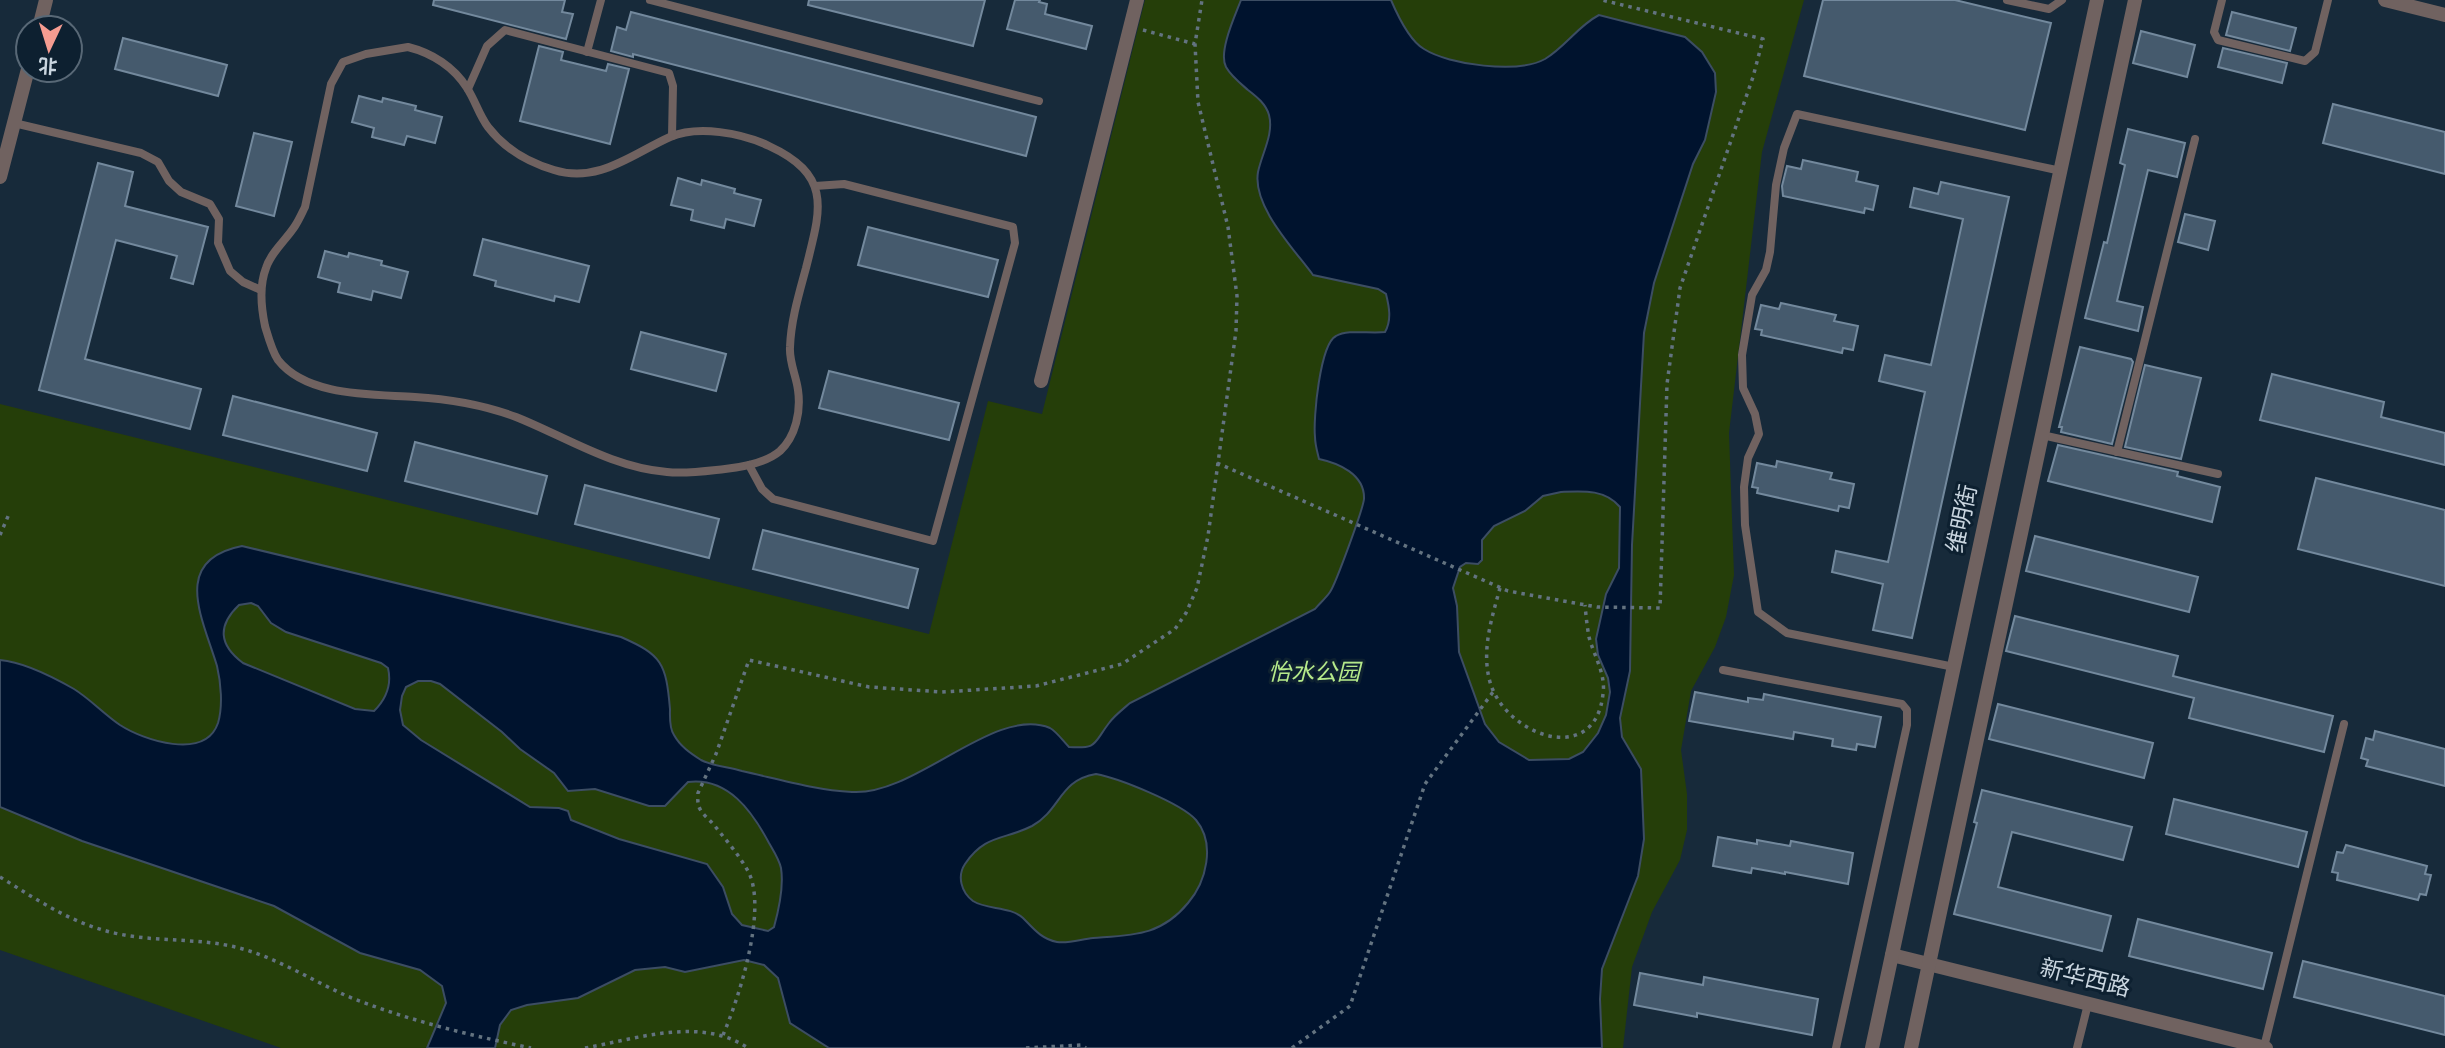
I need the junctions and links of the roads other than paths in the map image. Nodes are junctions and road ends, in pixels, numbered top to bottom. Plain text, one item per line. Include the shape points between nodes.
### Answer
1 (601, 0) edge
2 (650, 0) edge
3 (1137, 0) edge
4 (2007, 0) edge
5 (2062, 0) edge
6 (2098, 0) edge
7 (2134, 0) edge
8 (2222, 0) edge
9 (2328, 0) edge
10 (2385, 0) edge
11 (2445, 15) edge
12 (587, 52) junction
13 (24, 84) edge
14 (468, 89) junction
15 (1039, 101) dead end
16 (14, 123) junction
17 (673, 136) junction
18 (2195, 139) dead end
19 (2061, 171) junction
20 (0, 177) edge
21 (815, 186) junction
22 (261, 290) junction
23 (1041, 381) dead end
24 (2042, 435) junction
25 (2118, 452) junction
26 (749, 465) junction
27 (2218, 474) dead end
28 (1954, 667) junction
29 (1723, 670) dead end
30 (2344, 724) dead end
31 (1892, 955) junction
32 (1929, 964) junction
33 (2088, 1004) junction
34 (1836, 1048) edge
35 (1872, 1048) edge
36 (1912, 1048) edge
37 (2077, 1048) edge
38 (2265, 1048) edge

1 - 12 lane
2 - 15 lane
3 - 23 street
4 - 5 lane via 2049,9
6 - 19 street, 维明街
7 - 24 street
8 - 9 lane via 2214,32 2218,40 2305,61 2315,52
10 - 11 street
12 - 14 lane via 505,30 487,46
12 - 17 lane via 669,73
13 - 16 street
14 - 17 lane via 486,124 510,151 559,172 610,169
14 - 22 lane via 439,60 408,47 343,62 331,84 305,207 266,267
16 - 20 street
16 - 22 lane via 141,153 158,162 181,192 210,204 219,219 218,243 230,271
17 - 21 lane via 710,132 766,144 805,170
18 - 25 lane
19 - 28 street, 维明街
19 - 28 lane via 1797,114 1783,148 1770,252 1752,295 1742,355 1743,388 1759,434 1748,458 1744,487 1758,612 1787,633
21 - 26 lane via 817,223 792,323 789,356 798,391 798,416 791,438 779,453
21 - 26 lane via 844,184 1013,227 1015,243 933,541 774,499 762,489
22 - 26 lane via 267,334 278,359 319,387 493,410 637,467 696,472
24 - 25 lane
24 - 32 street
25 - 27 lane
28 - 31 street, 维明街
29 - 34 lane via 1902,704 1907,710
30 - 38 lane
31 - 32 street, 新华西路
31 - 35 street, 维明街
32 - 33 street, 新华西路
32 - 36 street
33 - 37 lane
33 - 38 street, 新华西路

